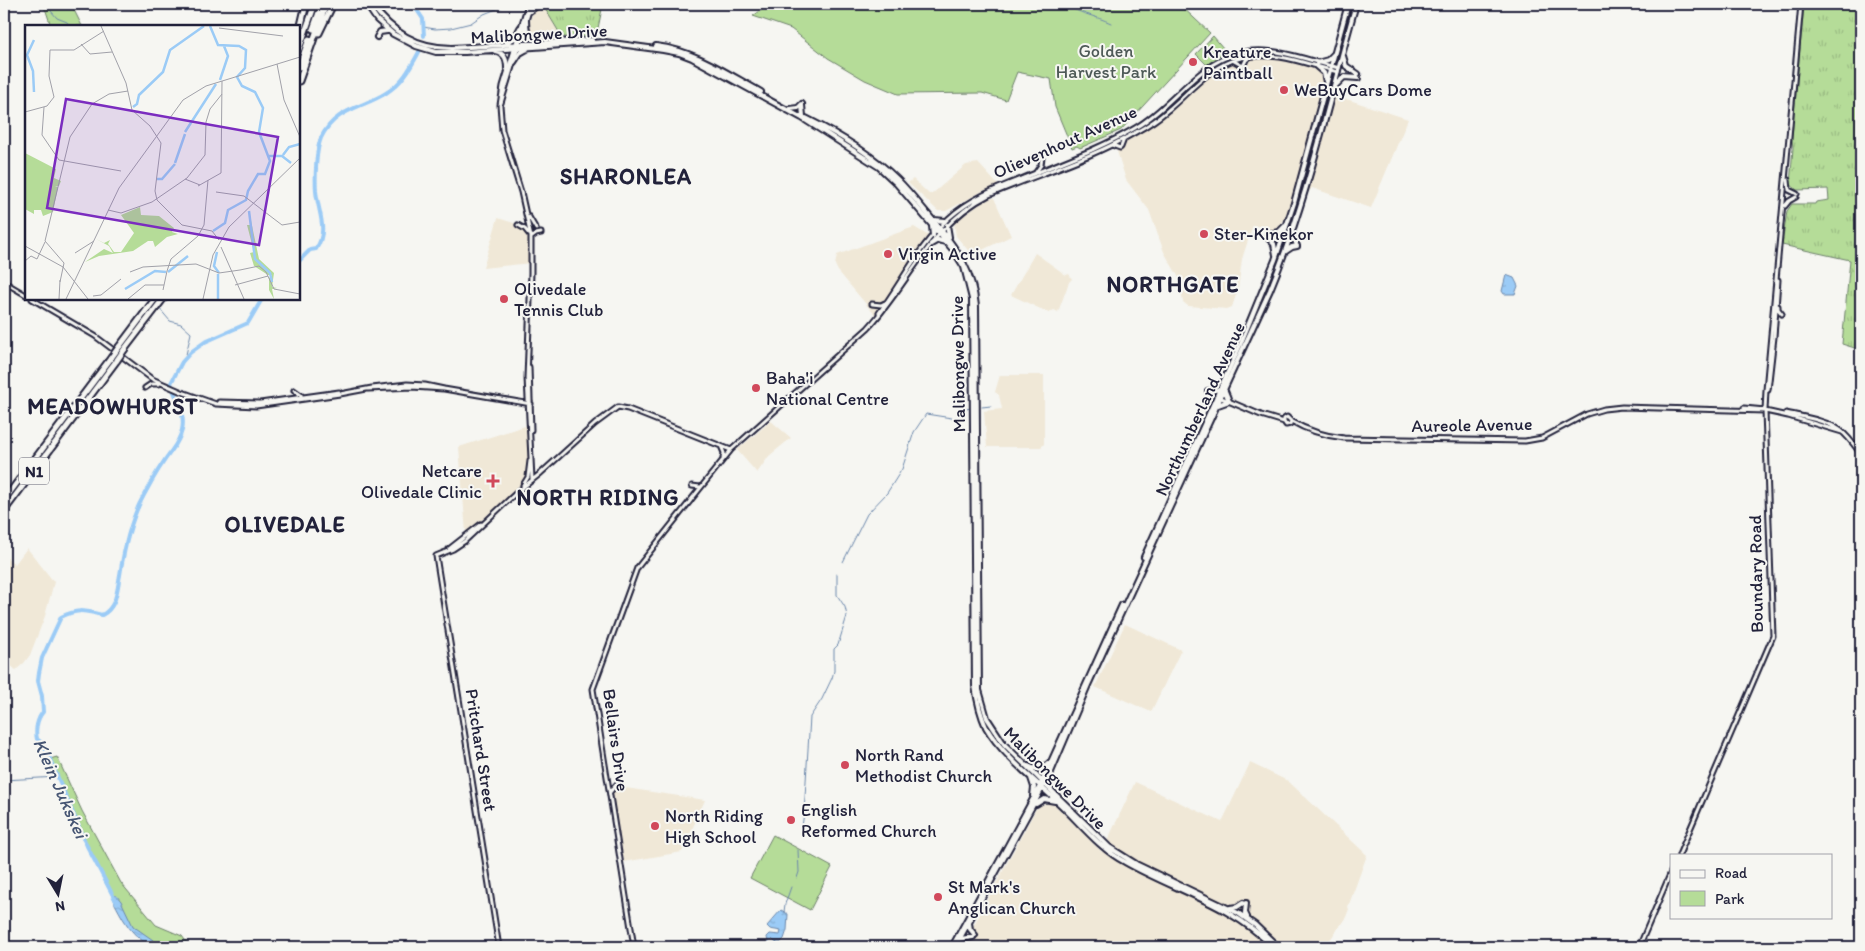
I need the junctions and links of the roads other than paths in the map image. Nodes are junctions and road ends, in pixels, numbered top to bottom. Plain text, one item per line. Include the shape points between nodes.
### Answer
1 (306, 4) edge
2 (315, 4) edge
3 (322, 4) edge
4 (326, 4) edge
5 (333, 4) edge
6 (366, 4) edge
7 (371, 4) edge
8 (530, 4) edge
9 (1348, 4) edge
10 (1356, 4) edge
11 (1801, 4) edge
12 (527, 16) junction
13 (520, 28) junction
14 (300, 30) edge
15 (393, 34) junction
16 (377, 37) dead end
17 (542, 42) junction
18 (517, 45) junction
19 (300, 46) edge
20 (477, 46) junction
21 (539, 47) junction
22 (1336, 49) junction
23 (493, 50) junction
24 (309, 54) junction
25 (1342, 54) junction
26 (1251, 56) junction
27 (1231, 61) junction
28 (514, 62) junction
29 (300, 64) edge
30 (1316, 64) junction
31 (1331, 68) junction
32 (507, 70) junction
33 (1338, 70) junction
34 (300, 78) edge
35 (1326, 87) junction
36 (1333, 87) junction
37 (500, 108) junction
38 (790, 109) junction
39 (803, 116) junction
40 (1124, 139) junction
41 (1789, 144) junction
42 (1111, 145) junction
43 (1042, 157) dead end
44 (1035, 173) junction
45 (1788, 180) junction
46 (1785, 186) junction
47 (1784, 208) junction
48 (528, 218) junction
49 (932, 219) junction
50 (946, 223) junction
51 (1288, 223) junction
52 (932, 225) junction
53 (536, 229) dead end
54 (1292, 229) junction
55 (939, 230) junction
56 (542, 232) dead end
57 (933, 236) junction
58 (531, 237) junction
59 (952, 243) junction
60 (931, 244) junction
61 (954, 251) junction
62 (1285, 251) junction
63 (528, 255) dead end
64 (531, 259) junction
65 (1276, 260) junction
66 (1778, 267) junction
67 (4, 282) edge
68 (25, 294) edge
69 (34, 300) edge
70 (155, 300) edge
71 (162, 300) edge
72 (1777, 300) junction
73 (887, 302) junction
74 (872, 304) dead end
75 (152, 308) junction
76 (1782, 314) dead end
77 (530, 326) junction
78 (861, 334) junction
79 (114, 359) junction
80 (528, 361) junction
81 (412, 384) junction
82 (165, 385) junction
83 (398, 385) junction
84 (145, 388) dead end
85 (368, 389) junction
86 (444, 389) junction
87 (1222, 389) junction
88 (1208, 391) dead end
89 (343, 393) junction
90 (528, 393) junction
91 (1766, 393) junction
92 (304, 396) junction
93 (1219, 396) junction
94 (287, 398) junction
95 (1766, 400) junction
96 (208, 401) junction
97 (1228, 401) junction
98 (519, 402) junction
99 (530, 404) junction
100 (1218, 405) junction
101 (1765, 410) junction
102 (1772, 411) junction
103 (529, 418) junction
104 (1284, 421) junction
105 (1291, 423) junction
106 (1842, 432) junction
107 (530, 440) junction
108 (721, 446) junction
109 (731, 450) junction
110 (1861, 454) edge
111 (531, 457) junction
112 (722, 461) junction
113 (532, 466) junction
114 (718, 466) junction
115 (539, 475) junction
116 (532, 479) junction
117 (692, 486) dead end
118 (700, 487) junction
119 (520, 490) junction
120 (4, 500) edge
121 (690, 501) junction
122 (4, 511) edge
123 (1053, 758) junction
124 (1020, 760) junction
125 (1051, 772) junction
126 (1027, 773) junction
127 (616, 785) dead end
128 (1042, 785) junction
129 (609, 794) junction
130 (1060, 801) junction
131 (1031, 803) junction
132 (1031, 811) junction
133 (1006, 852) junction
134 (1679, 854) edge
135 (1135, 866) junction
136 (1670, 874) edge
137 (1230, 908) junction
138 (970, 920) junction
139 (1249, 920) junction
140 (959, 940) junction
141 (499, 947) edge
142 (634, 947) edge
143 (954, 947) edge
144 (1273, 947) edge
145 (1278, 947) edge
146 (1639, 947) edge

1 - 14 highway
2 - 19 highway
3 - 29 highway
4 - 24 highway
5 - 24 highway
6 - 15 main road, Malibongwe Drive via 377,20
7 - 20 main road, Malibongwe Drive via 389,26 422,44 444,48
8 - 12 street
8 - 12 street via 535,9
8 - 13 street
9 - 22 main road, Northumberland Avenue
10 - 25 main road, Northumberland Avenue
11 - 41 street, Boundary Road
12 - 17 main road via 528,35
12 - 18 street
13 - 18 street
13 - 20 main road via 511,41
15 - 16 main road via 382,31
15 - 23 main road, Malibongwe Drive via 436,52
17 - 18 main road, Malibongwe Drive
17 - 38 main road, Malibongwe Drive via 605,40 678,49 704,60
18 - 20 main road, Malibongwe Drive
18 - 21 main road, Malibongwe Drive
18 - 23 main road, Malibongwe Drive
18 - 28 street
18 - 32 street
21 - 28 main road via 522,51
21 - 52 main road, Malibongwe Drive via 605,42 686,56 802,118 879,167
22 - 30 main road via 1328,60
22 - 31 main road, Northumberland Avenue
23 - 32 main road via 504,55
24 - 34 highway
25 - 33 main road, Northumberland Avenue
25 - 36 main road via 1346,66 1358,76 1344,77
26 - 27 street, Olievenhout Avenue
26 - 27 street via 1243,66
26 - 30 street, Olievenhout Avenue via 1278,56
27 - 40 street, Olievenhout Avenue via 1215,68 1167,111
28 - 37 street
30 - 31 street, Olievenhout Avenue
30 - 35 main road via 1325,75
30 - 44 street, Olievenhout Avenue via 1263,51 1224,58 1201,73 1136,128
31 - 33 street, Olievenhout Avenue
31 - 35 main road, Northumberland Avenue
32 - 37 street
33 - 36 main road, Northumberland Avenue
35 - 51 main road, Northumberland Avenue
36 - 54 main road, Northumberland Avenue
37 - 48 street via 502,130
38 - 39 main road, Malibongwe Drive
38 - 39 main road via 802,104
39 - 49 main road, Malibongwe Drive via 886,169
40 - 42 street, Olievenhout Avenue
40 - 42 street via 1121,147
41 - 45 street, Boundary Road
41 - 46 street, Boundary Road
42 - 50 street, Olievenhout Avenue via 989,195
43 - 44 street
44 - 50 street, Olievenhout Avenue via 979,196
45 - 47 street, Boundary Road
45 - 47 street via 1789,190 1796,196
46 - 47 street, Boundary Road
46 - 47 street via 1781,195
47 - 66 street, Boundary Road
48 - 53 street
48 - 58 street
48 - 58 street via 519,224
49 - 50 main road
49 - 55 main road, Malibongwe Drive
50 - 55 street, Olievenhout Avenue
50 - 59 main road
51 - 65 main road, Northumberland Avenue
51 - 65 main road via 1279,232 1268,235 1275,248
52 - 55 main road, Malibongwe Drive
52 - 57 main road
54 - 62 main road, Northumberland Avenue
54 - 62 main road via 1297,245
55 - 57 street, Bellairs Drive
55 - 59 main road, Malibongwe Drive
55 - 60 street, Bellairs Drive
55 - 61 main road, Malibongwe Drive
56 - 58 street
57 - 73 street, Bellairs Drive
58 - 64 street
58 - 77 street
59 - 124 main road, Malibongwe Drive via 970,273 976,306 979,690 990,725
60 - 61 main road via 942,240
60 - 78 street, Bellairs Drive via 884,310
61 - 126 main road, Malibongwe Drive via 966,275 973,305 974,661 977,699 993,736
62 - 87 main road, Northumberland Avenue via 1270,290
63 - 64 street
64 - 77 street
65 - 87 main road, Northumberland Avenue
66 - 72 street, Boundary Road
66 - 91 street, Boundary Road
67 - 68 street
69 - 82 street via 99,339 142,373
70 - 75 highway, N1
71 - 75 highway, N1
72 - 76 street
72 - 91 street, Boundary Road
73 - 74 street via 881,306
73 - 78 street, Bellairs Drive
75 - 79 highway, N1, bridge
77 - 80 street
78 - 109 street, Bellairs Drive
79 - 120 highway, N1
79 - 122 highway, N1
80 - 90 street
80 - 99 street
81 - 83 street
81 - 83 street via 404,380
81 - 86 street
82 - 84 street via 153,384
82 - 96 street
83 - 85 street
85 - 86 street
85 - 89 street
86 - 98 street
87 - 88 main road
87 - 93 main road, Northumberland Avenue
87 - 97 main road
89 - 92 street
89 - 96 street via 253,406
90 - 98 street via 526,400
90 - 99 street
91 - 95 street, Boundary Road
92 - 94 street
92 - 94 street via 294,390
93 - 97 street, Aureole Avenue
93 - 100 main road, Northumberland Avenue
93 - 123 main road, Northumberland Avenue
94 - 96 street via 248,404
95 - 101 street, Boundary Road
95 - 102 street
97 - 100 main road
97 - 104 street, Aureole Avenue
98 - 99 street
98 - 103 street via 526,408
99 - 103 street
99 - 107 street
100 - 125 main road, Northumberland Avenue
101 - 102 street
101 - 105 street, Aureole Avenue via 1612,408 1587,414 1540,439 1513,442 1344,438 1324,435
101 - 106 street
101 - 134 street, Boundary Road via 1773,636
102 - 106 street via 1824,423
103 - 107 street
104 - 105 street, Aureole Avenue via 1286,425
104 - 105 street, Aureole Avenue via 1288,418
106 - 110 street
107 - 111 street
108 - 109 street
108 - 112 street via 724,453
108 - 115 street via 621,407 606,416
109 - 112 street, Bellairs Drive
111 - 113 street
111 - 119 street via 528,477
112 - 114 street, Bellairs Drive
113 - 115 street
113 - 116 street
114 - 118 street, Bellairs Drive
114 - 121 street, Bellairs Drive
115 - 116 street
116 - 119 street
117 - 118 street
118 - 121 street, Bellairs Drive
119 - 141 street, Pritchard Street via 456,544 436,556
121 - 129 street, Bellairs Drive via 637,568 593,687
123 - 124 main road via 1045,767 1037,769
123 - 128 main road, Northumberland Avenue
124 - 128 main road, Malibongwe Drive
125 - 128 main road, Northumberland Avenue
125 - 130 main road via 1050,786
126 - 128 main road, Malibongwe Drive
126 - 131 main road via 1034,787
127 - 129 street
128 - 130 main road, Malibongwe Drive
128 - 131 main road
128 - 132 main road
129 - 142 street, Bellairs Drive
130 - 132 main road via 1044,799
130 - 135 main road, Malibongwe Drive via 1107,850
131 - 133 main road
132 - 133 main road
133 - 138 main road
133 - 143 main road
135 - 137 main road, Malibongwe Drive
135 - 144 main road, Malibongwe Drive via 1232,914
136 - 146 street
137 - 139 main road, Malibongwe Drive
137 - 139 main road via 1244,903
138 - 140 main road
138 - 140 main road via 974,936
139 - 145 main road, Malibongwe Drive
140 - 143 main road

